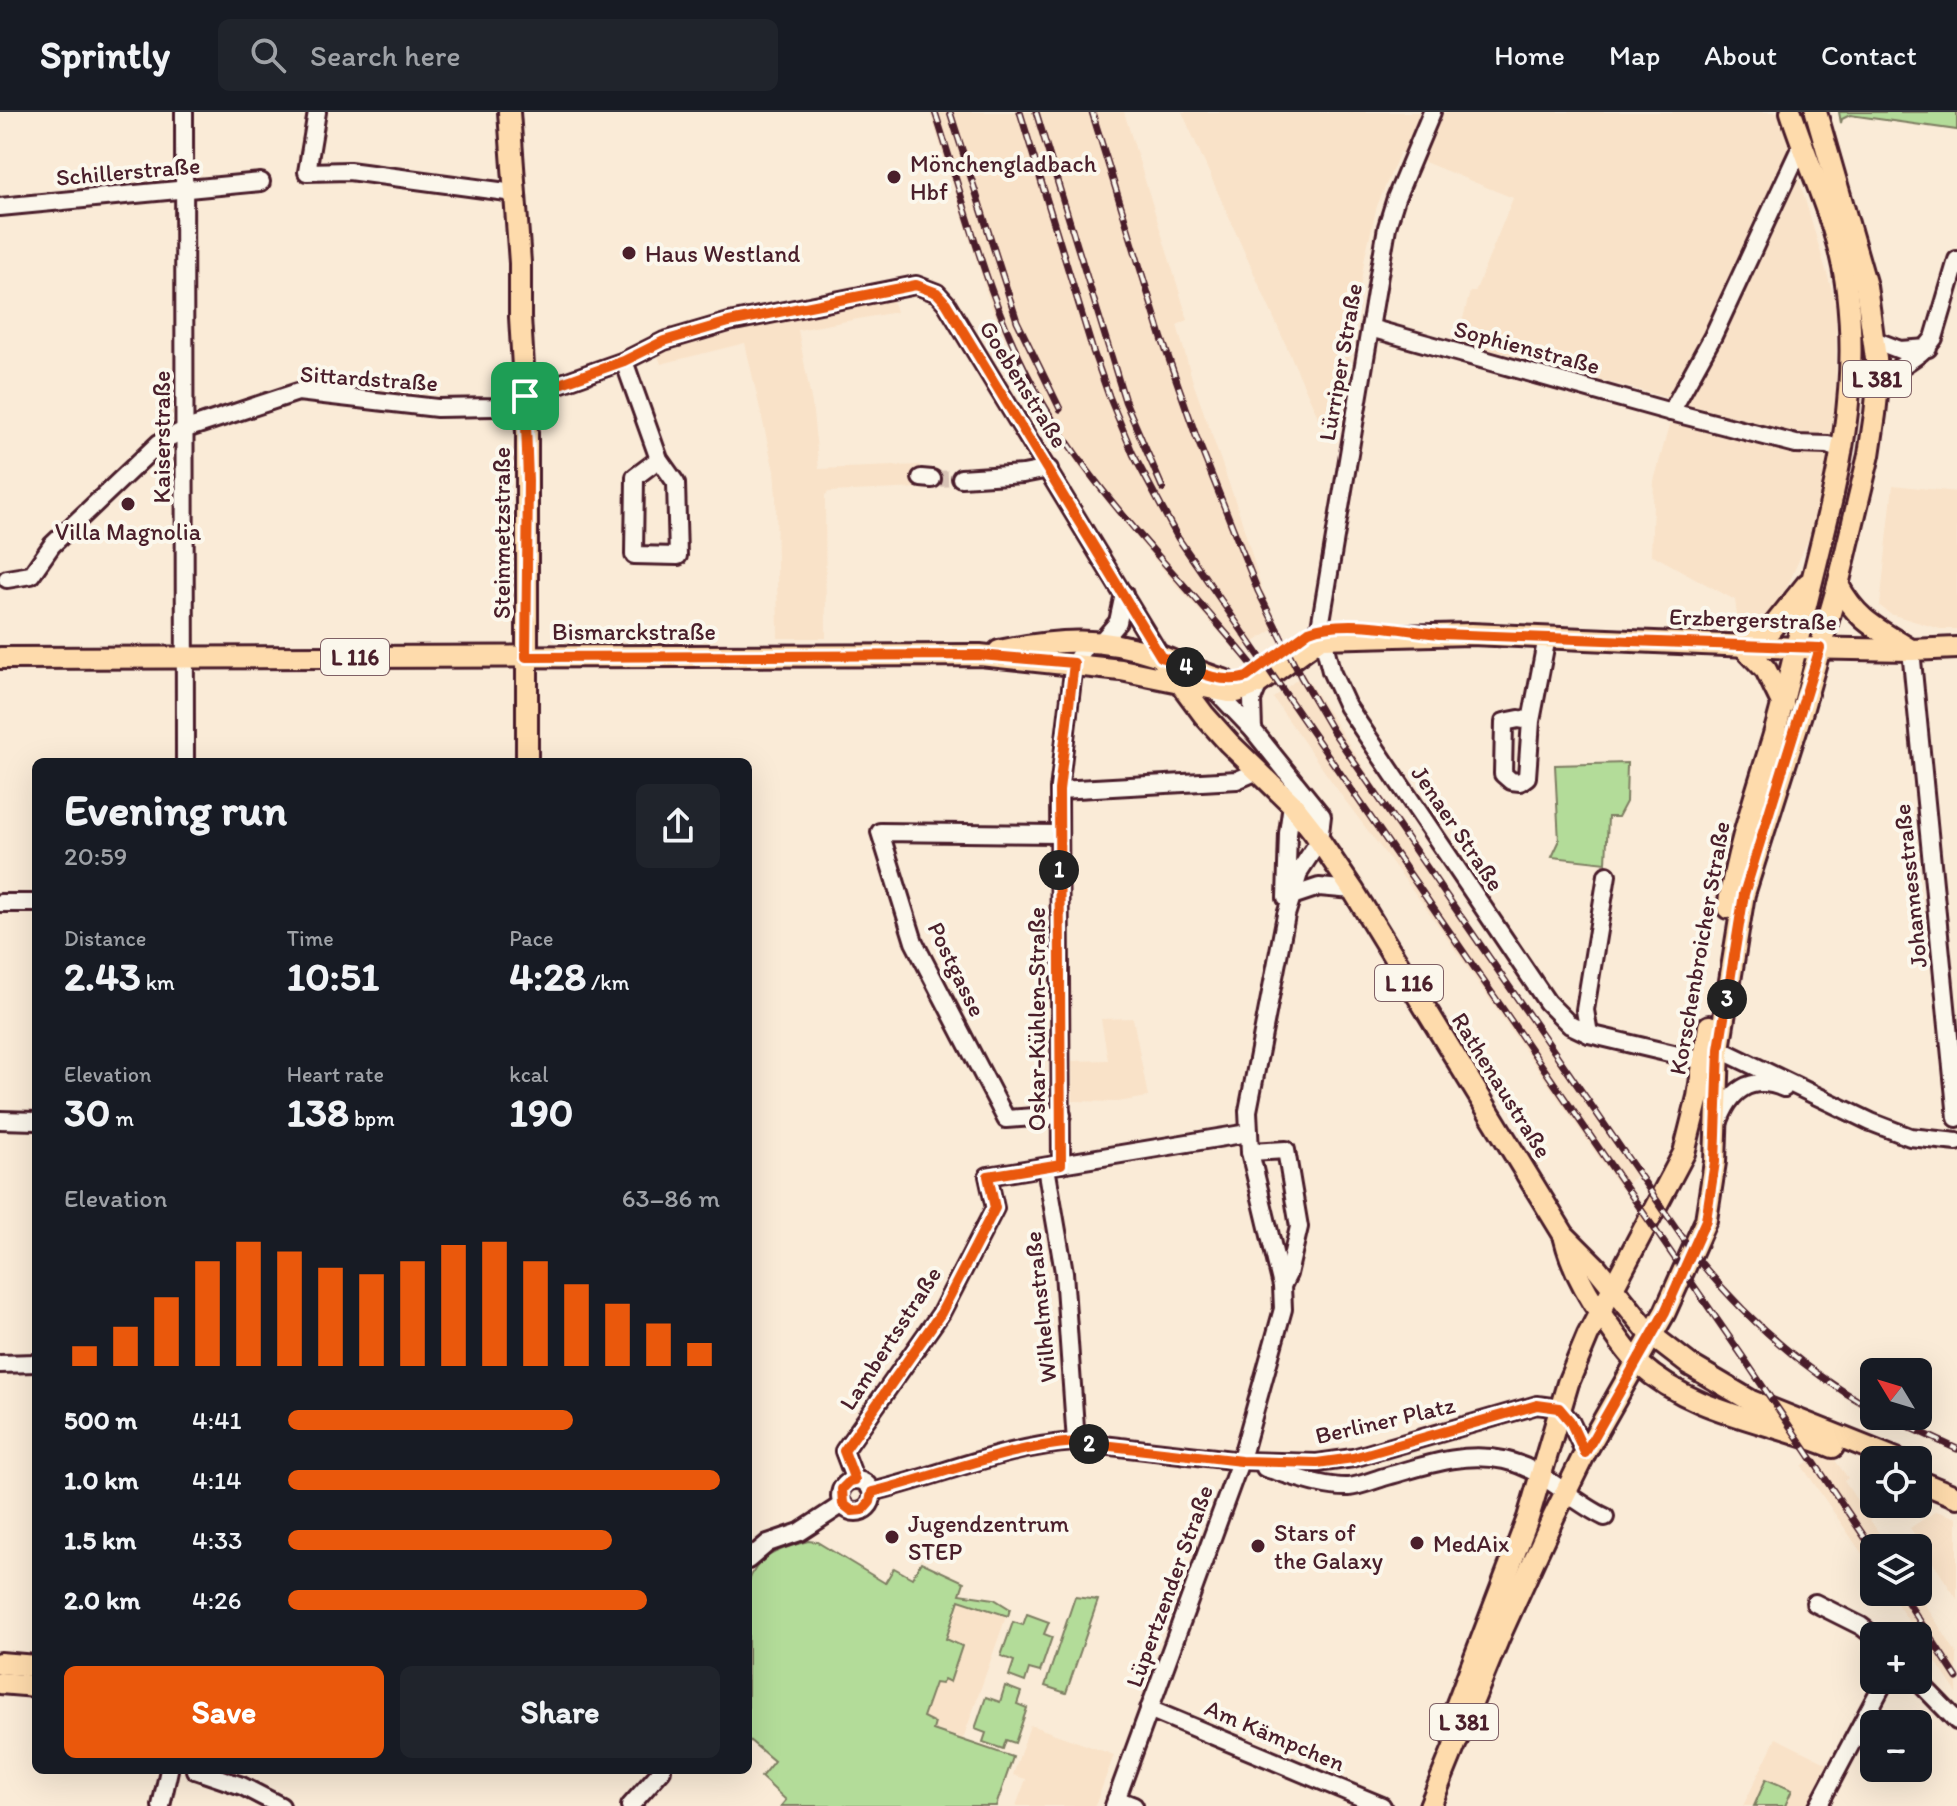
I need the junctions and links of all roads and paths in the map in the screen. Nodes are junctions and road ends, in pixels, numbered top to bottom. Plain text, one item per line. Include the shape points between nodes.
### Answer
1 (184, 112) edge
2 (317, 112) edge
3 (509, 112) edge
4 (1432, 112) edge
5 (1791, 112) edge
6 (1816, 112) edge
7 (1802, 144) junction
8 (261, 182) dead end
9 (185, 191) junction
10 (514, 193) junction
11 (0, 207) edge
12 (1957, 260) edge
13 (729, 322) joint
14 (1370, 328) junction
15 (1874, 340) junction
16 (1928, 348) junction
17 (624, 361) junction
18 (1878, 386) junction
19 (525, 396) junction
20 (1671, 412) junction
21 (186, 429) junction
22 (1843, 451) junction
23 (659, 459) junction
24 (1049, 469) junction
25 (961, 478) tunnel mouth
26 (1813, 576) junction
27 (7, 579) dead end
28 (1838, 585) junction
29 (1124, 594) junction
30 (1321, 632) junction
31 (1547, 637) junction
32 (1096, 643) junction
33 (1741, 644) junction
34 (1795, 648) junction
35 (1820, 648) junction
36 (1957, 648) edge
37 (1911, 650) junction
38 (980, 655) junction
39 (526, 657) junction
40 (1161, 657) junction
41 (0, 658) edge
42 (184, 658) junction
43 (1074, 663) junction
44 (1178, 682) junction
45 (1259, 683) junction
46 (1216, 690) junction
47 (1783, 705) junction
48 (1531, 721) dead end
49 (1253, 730) junction
50 (185, 758) edge
51 (527, 758) edge
52 (1256, 768) junction
53 (1059, 790) junction
54 (1292, 804) junction
55 (1059, 834) junction
56 (1319, 841) junction
57 (1607, 875) dead end
58 (1353, 890) junction
59 (1292, 896) junction
60 (0, 903) edge
61 (32, 903) edge
62 (1286, 915) junction
63 (1589, 1034) junction
64 (1711, 1055) junction
65 (1810, 1094) junction
66 (1062, 1115) junction
67 (1957, 1118) edge
68 (0, 1120) edge
69 (32, 1121) edge
70 (1248, 1133) junction
71 (1715, 1134) junction
72 (1957, 1142) edge
73 (1250, 1152) junction
74 (1054, 1166) junction
75 (1564, 1235) junction
76 (1630, 1256) junction
77 (1282, 1286) junction
78 (1612, 1289) junction
79 (1629, 1310) junction
80 (1600, 1313) junction
81 (1616, 1335) junction
82 (1651, 1335) junction
83 (1636, 1362) junction
84 (32, 1363) edge
85 (0, 1364) edge
86 (1620, 1389) junction
87 (1559, 1408) junction
88 (1076, 1442) junction
89 (1864, 1446) edge
90 (1585, 1453) junction
91 (1860, 1457) edge
92 (1241, 1461) junction
93 (1932, 1473) edge
94 (1541, 1474) junction
95 (855, 1480) junction
96 (1957, 1483) edge
97 (1932, 1487) edge
98 (872, 1492) junction
99 (1565, 1492) junction
100 (1957, 1497) edge
101 (843, 1504) junction
102 (1605, 1517) dead end
103 (752, 1557) edge
104 (1815, 1603) dead end
105 (1860, 1626) edge
106 (0, 1663) edge
107 (32, 1666) edge
108 (0, 1683) edge
109 (32, 1686) edge
110 (1878, 1694) edge
111 (1931, 1694) edge
112 (1149, 1709) junction
113 (1957, 1721) edge
114 (168, 1774) edge
115 (207, 1774) edge
116 (658, 1775) edge
117 (1115, 1803) edge
118 (161, 1806) edge
119 (281, 1806) edge
120 (630, 1806) edge
121 (643, 1806) edge
122 (1134, 1806) edge
123 (1382, 1806) edge
124 (1417, 1806) edge
125 (1430, 1806) edge
126 (1818, 1806) edge

1 - 9 street, Kaiserstraße
2 - 10 street via 307,172 349,171
3 - 10 main road, Steinmetzstraße
4 - 14 street, Lürriper Straße via 1387,227
5 - 7 main road, Korschenbroicher Straße / L 381
6 - 15 main road, Korschenbroicher Straße / L 381 via 1866,286
7 - 20 street via 1713,336
7 - 22 main road, Korschenbroicher Straße / L 381 via 1834,233 1847,289 1852,355
8 - 9 street, Schillerstraße
9 - 11 street, Schillerstraße
9 - 21 street, Kaiserstraße
10 - 19 main road, Steinmetzstraße
12 - 16 street
13 - 17 street, Sittardstraße via 664,341
13 - 24 street, Goebenstraße via 916,285 937,293
14 - 20 street, Sophienstraße
14 - 30 street, Lürriper Straße
15 - 16 street via 1900,350
15 - 18 main road, Korschenbroicher Straße / L 381
16 - 18 street via 1887,373
17 - 19 street, Sittardstraße
17 - 23 street
18 - 28 main road, Korschenbroicher Straße / L 381 via 1869,455
19 - 21 street, Sittardstraße via 494,407 464,409 298,392
19 - 39 main road, Steinmetzstraße
20 - 22 street, Sophienstraße
21 - 27 street, Sittardstraße via 148,453 52,545 31,575
21 - 42 street, Kaiserstraße
22 - 26 main road, Korschenbroicher Straße / L 381
23 - 23 street via 676,483 678,556 634,555 635,477
24 - 25 street
24 - 29 street, Goebenstraße
26 - 33 main road via 1771,629
26 - 34 main road, Korschenbroicher Straße / L 381
28 - 35 main road, Korschenbroicher Straße / L 381
28 - 37 main road via 1862,619
29 - 32 street via 1116,627
29 - 40 street, Goebenstraße
30 - 31 main road, Erzbergerstraße via 1384,627
30 - 40 main road via 1309,631 1236,680 1211,677
30 - 45 main road
30 - 63 street, Jenaer Straße via 1347,706 1547,1002 1570,1025
31 - 33 main road, Erzbergerstraße
31 - 48 street
32 - 38 main road, Bismarckstraße / L 116 via 1061,640
32 - 40 main road, Bismarckstraße / L 116
32 - 43 street via 1083,649
33 - 34 main road, Erzbergerstraße
33 - 47 main road via 1766,670
34 - 35 main road, Erzbergerstraße
34 - 47 main road, Korschenbroicher Straße / L 381
35 - 37 main road, Erzbergerstraße
35 - 64 main road, Korschenbroicher Straße / L 381 via 1744,894
36 - 37 main road, Erzbergerstraße
37 - 67 street, Johannesstraße
38 - 39 main road, Bismarckstraße / L 116
38 - 43 main road, Bismarckstraße / L 116
39 - 42 main road, Bismarckstraße / L 116
39 - 51 main road, Steinmetzstraße
40 - 44 main road, Rathenaustraße / L 116
40 - 46 street, Rathenaustraße
41 - 42 main road, Bismarckstraße / L 116
42 - 50 street, Kaiserstraße
43 - 44 main road, Bismarckstraße / L 116
43 - 53 street, Oskar-Kühlen-Straße
44 - 46 main road
44 - 52 main road, Rathenaustraße / L 116
45 - 46 main road via 1237,692
45 - 49 street via 1252,700
46 - 49 street, Rathenaustraße
47 - 64 main road, Korschenbroicher Straße / L 381 via 1737,864
49 - 56 street, Rathenaustraße via 1319,810
52 - 53 street via 1244,778
52 - 54 main road, Rathenaustraße / L 116
53 - 55 street, Oskar-Kühlen-Straße
54 - 56 main road, Rathenaustraße / L 116
54 - 62 street
55 - 66 street, Oskar-Kühlen-Straße
55 - 66 street, Postgasse via 880,832 914,942 1006,1119
56 - 58 main road, Rathenaustraße / L 116
56 - 59 street, Lüpertzender Straße
57 - 63 street via 1585,1010
58 - 59 street via 1319,887
58 - 75 main road, Rathenaustraße / L 116
59 - 62 street, Lüpertzender Straße
60 - 61 street
62 - 70 street, Lüpertzender Straße
63 - 64 street, Jenaer Straße
64 - 65 street, Jenaer Straße via 1792,1082
64 - 71 main road, Korschenbroicher Straße / L 381
64 - 76 main road, Korschenbroicher Straße / L 381 via 1684,1153
65 - 71 street via 1754,1082 1732,1097
65 - 72 street via 1910,1137
66 - 74 street, Oskar-Kühlen-Straße
68 - 69 street
70 - 73 street, Lüpertzender Straße
70 - 74 street
71 - 82 main road, Korschenbroicher Straße / L 381 via 1706,1220
73 - 77 street, Lüpertzender Straße
73 - 77 street, Lüpertzender Straße via 1286,1150 1299,1227
74 - 88 street, Wilhelmstraße
74 - 95 street, Lambertsstraße via 988,1176 995,1208 941,1313 844,1451
75 - 78 main road, Rathenaustraße / L 116
75 - 80 main road, Rathenaustraße / L 116
76 - 78 main road, Korschenbroicher Straße / L 381
76 - 79 main road
77 - 92 street, Lüpertzender Straße via 1280,1324
78 - 79 main road, Rathenaustraße / L 116
78 - 80 main road, Korschenbroicher Straße / L 381
78 - 81 main road
79 - 82 main road, Rathenaustraße / L 116
79 - 83 main road
80 - 81 main road, Rathenaustraße / L 116
80 - 87 main road, L 381
81 - 83 main road, Rathenaustraße / L 116
81 - 86 main road
82 - 83 main road, Korschenbroicher Straße / L 381
82 - 89 main road, L 116 via 1751,1401
83 - 86 main road, L 381
83 - 91 main road, L 116 via 1700,1404
84 - 85 street
86 - 90 main road, L 381
87 - 90 street
87 - 92 street, Berliner Platz via 1530,1407 1353,1458 1317,1463
87 - 94 main road, L 381
88 - 92 street
88 - 98 street via 987,1457
90 - 99 main road, L 381
92 - 94 street, Berliner Platz via 1350,1487 1456,1457 1490,1458
92 - 112 street, Lüpertzender Straße
93 - 96 main road
94 - 99 street, Berliner Platz
94 - 124 main road, L 381
95 - 98 street
95 - 101 street via 842,1489
97 - 100 main road
98 - 101 street via 863,1510 852,1511
99 - 102 street, Berliner Platz
99 - 125 main road, L 381
101 - 103 street
104 - 105 street
106 - 107 main road
108 - 109 main road
110 - 126 street
111 - 113 street
112 - 117 street, Lüpertzender Straße
112 - 123 street, Am Kämpchen
114 - 118 street
115 - 119 street
116 - 120 street
116 - 121 street
117 - 122 street

